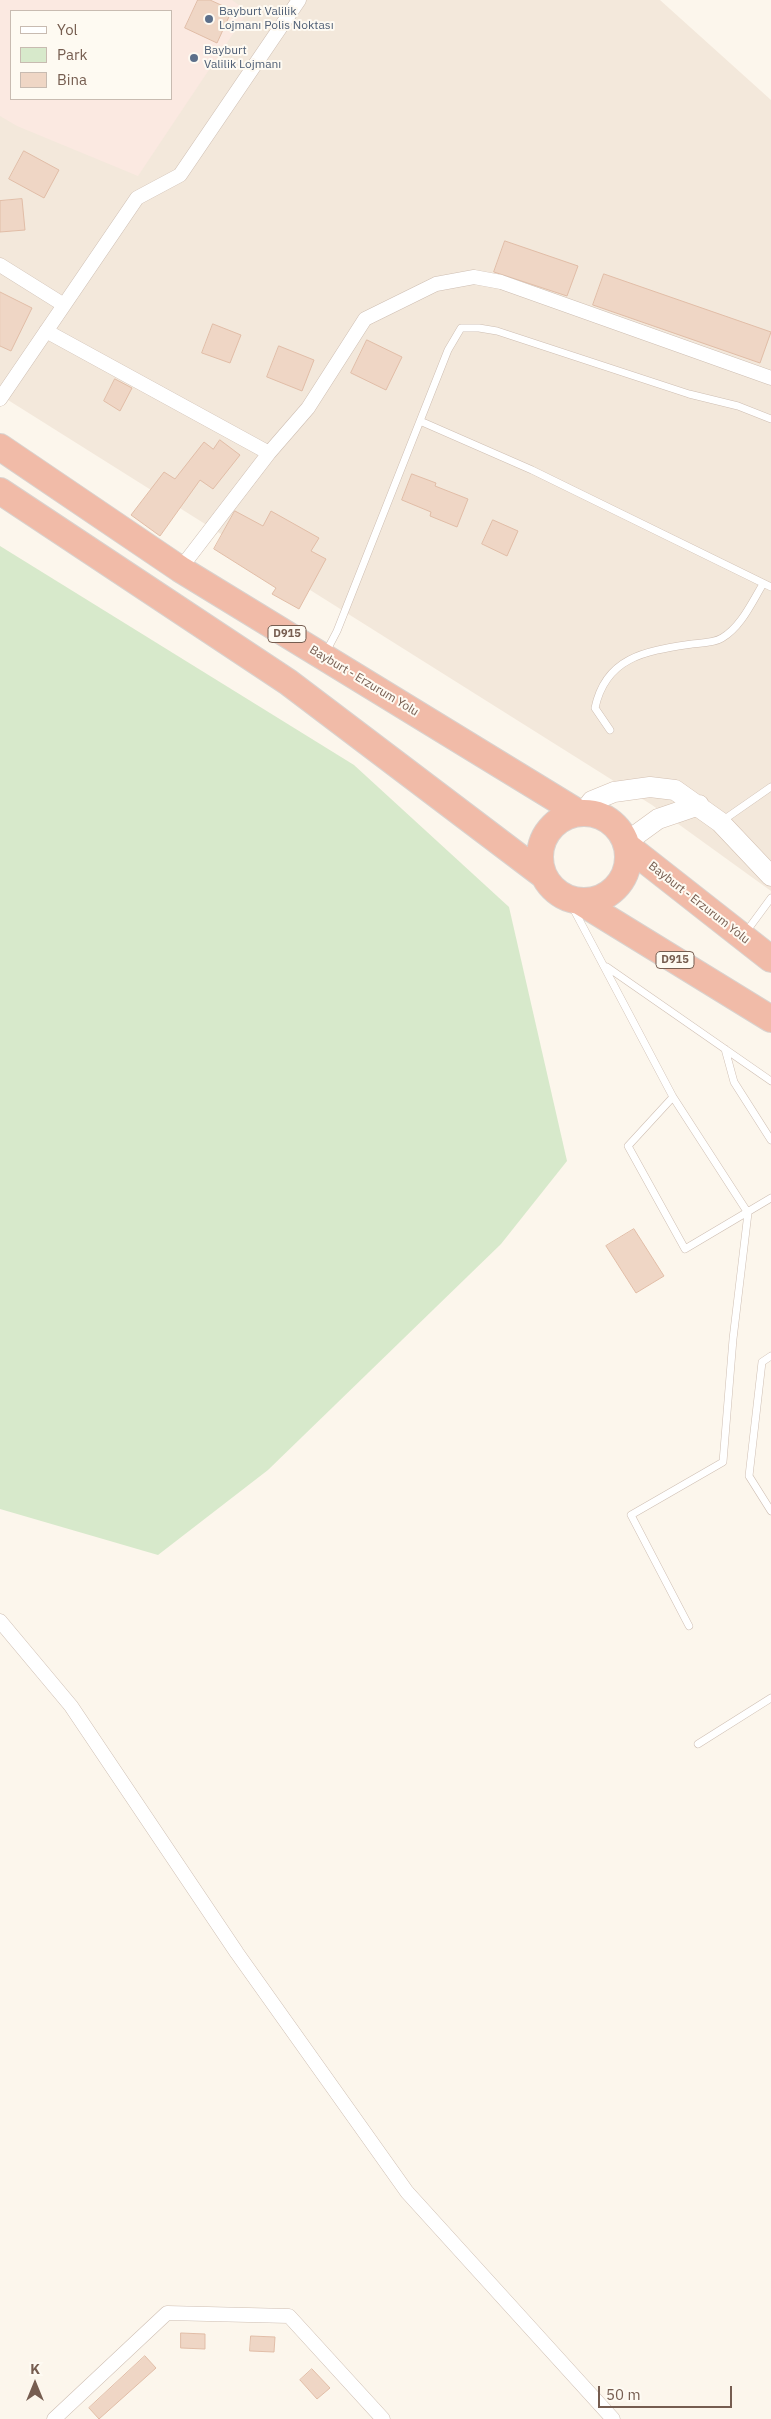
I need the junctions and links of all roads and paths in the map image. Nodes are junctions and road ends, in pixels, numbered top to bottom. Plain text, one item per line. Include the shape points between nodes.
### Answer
1 (299, 0) edge
2 (0, 265) edge
3 (64, 306) junction
4 (46, 331) junction
5 (771, 378) edge
6 (0, 399) edge
7 (771, 419) edge
8 (420, 422) junction
9 (0, 447) edge
10 (269, 453) junction
11 (0, 491) edge
12 (180, 569) junction
13 (763, 584) junction
14 (771, 587) edge
15 (324, 657) junction
16 (610, 730) dead end
17 (771, 787) edge
18 (699, 805) junction
19 (581, 813) junction
20 (720, 822) junction
21 (626, 844) junction
22 (543, 875) junction
23 (771, 876) edge
24 (771, 898) edge
25 (574, 900) junction
26 (743, 938) junction
27 (771, 959) edge
28 (605, 966) junction
29 (771, 1019) edge
30 (725, 1049) junction
31 (771, 1081) edge
32 (673, 1097) junction
33 (771, 1140) edge
34 (771, 1198) edge
35 (748, 1213) junction
36 (771, 1356) edge
37 (771, 1512) edge
38 (0, 1621) edge
39 (689, 1626) dead end
40 (771, 1698) edge
41 (698, 1744) dead end
42 (54, 2419) edge
43 (383, 2419) edge
44 (613, 2419) edge

1 - 3 street via 180,175 138,198
2 - 3 street
3 - 4 street
4 - 6 street
4 - 10 street
5 - 10 street via 501,282 474,277 456,278 436,284 365,319 308,408
7 - 8 lane via 497,331 461,328 448,350
8 - 13 lane via 532,470
8 - 15 lane via 338,632
9 - 12 highway, Bayburt - Erzurum Yolu / D915
10 - 12 street
11 - 22 highway via 288,682
12 - 15 highway, Bayburt - Erzurum Yolu / D915
13 - 14 lane
13 - 16 lane via 735,629 720,640 663,648 624,661 599,692 596,708
15 - 19 highway, Bayburt - Erzurum Yolu / D915
17 - 20 lane
18 - 19 street via 675,790 650,788 603,795 592,800
18 - 20 street
18 - 21 street via 658,819
19 - 21 highway, Bayburt - Erzurum Yolu via 604,818 614,825
19 - 22 highway via 557,822 546,835 540,852
20 - 23 street
21 - 25 highway via 626,870 621,881 603,897 591,901
21 - 26 highway, Bayburt - Erzurum Yolu
22 - 25 highway via 557,893
24 - 26 lane
25 - 28 lane
25 - 29 highway, D915
26 - 27 highway, Bayburt - Erzurum Yolu
28 - 30 lane
28 - 32 lane
30 - 31 lane
30 - 33 lane via 734,1082
32 - 35 lane
32 - 35 lane via 628,1146 685,1249
34 - 35 lane
35 - 39 lane via 723,1462 631,1515
36 - 37 lane via 762,1362 749,1476
38 - 44 street via 71,1706 236,1952 407,2192
40 - 41 lane
42 - 43 street via 168,2313 289,2316

